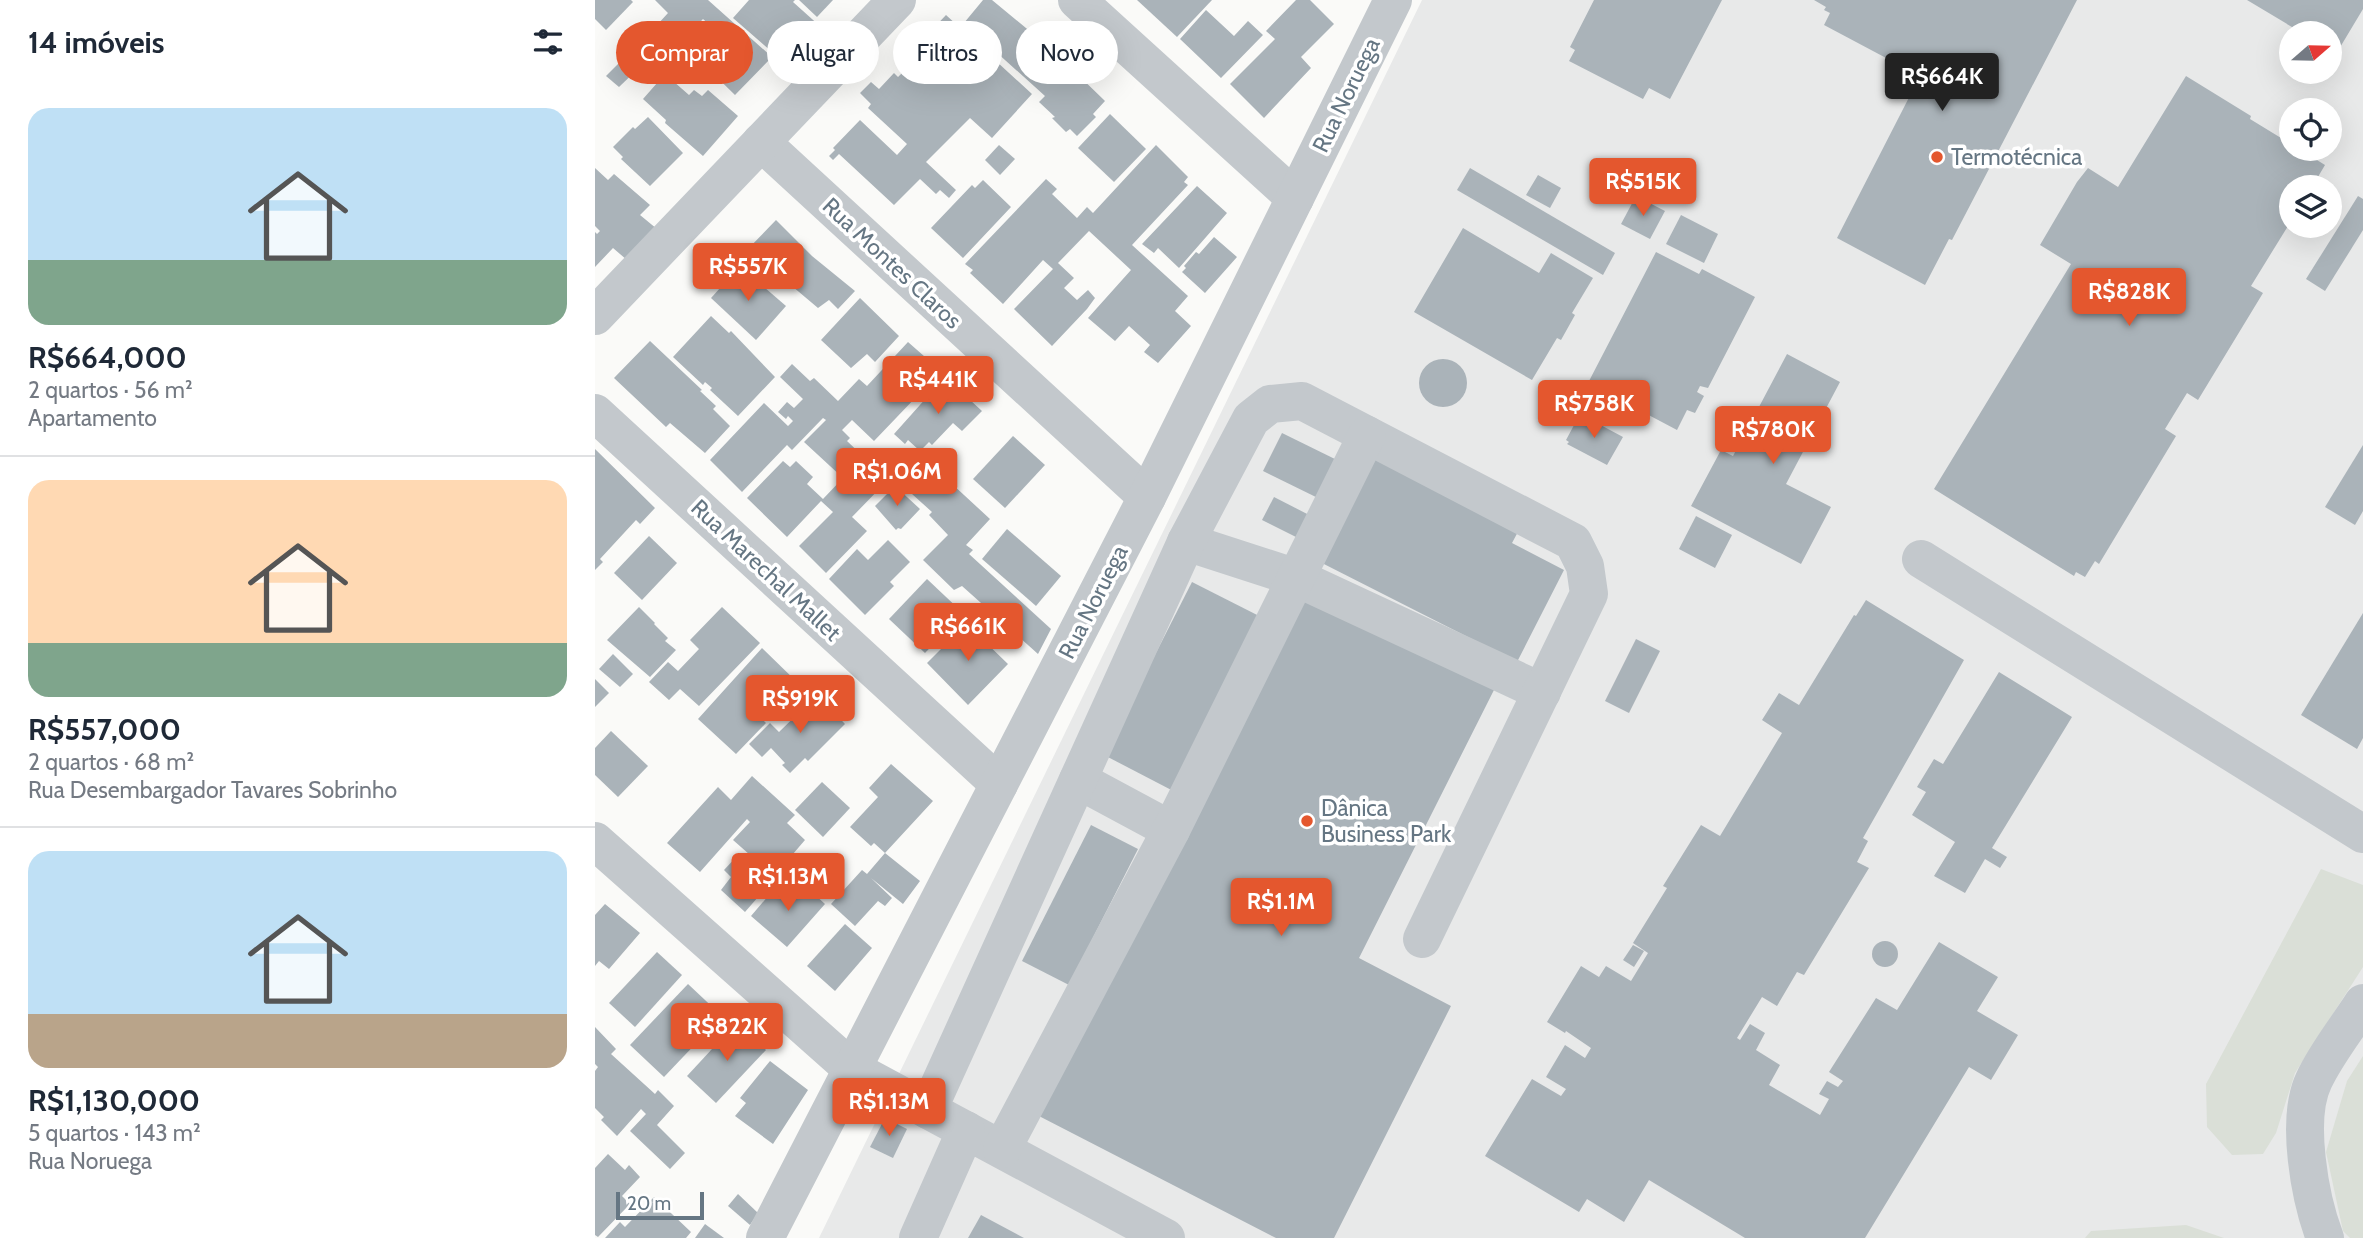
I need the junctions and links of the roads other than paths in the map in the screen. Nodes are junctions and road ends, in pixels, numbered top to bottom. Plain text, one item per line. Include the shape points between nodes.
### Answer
1 (897, 0) edge
2 (1077, 0) edge
3 (1393, 0) edge
4 (761, 142) junction
5 (1295, 198) junction
6 (595, 316) edge
7 (595, 413) edge
8 (1367, 435) junction
9 (1147, 497) junction
10 (1186, 542) junction
11 (1921, 559) dead end
12 (1297, 578) junction
13 (1542, 692) junction
14 (1078, 780) junction
15 (999, 784) junction
16 (1171, 830) junction
17 (2363, 834) edge
18 (595, 841) edge
19 (1422, 939) dead end
20 (2363, 1003) edge
21 (852, 1069) junction
22 (929, 1110) junction
23 (966, 1130) junction
24 (1002, 1149) junction
25 (765, 1238) edge
26 (918, 1238) edge
27 (1166, 1238) edge
28 (2325, 1238) edge

1 - 4 street
2 - 5 street
3 - 5 street, Rua Noruega
4 - 6 street
4 - 9 street, Rua Montes Claros
5 - 9 street, Rua Noruega
7 - 15 street, Rua Marechal Mallet
8 - 10 street via 1302,401 1270,404 1251,419
8 - 12 street
8 - 13 street via 1573,542 1585,566 1589,594
9 - 15 street, Rua Noruega
10 - 12 street
10 - 14 street
11 - 17 street
12 - 13 street
12 - 16 street
13 - 19 street
14 - 16 street
14 - 22 street
15 - 21 street, Rua Noruega
16 - 24 street
18 - 21 street
20 - 28 street via 2313,1082 2308,1109 2307,1164
21 - 22 street
21 - 25 street, Rua Noruega
22 - 23 street
23 - 24 street
23 - 26 street
24 - 27 street

